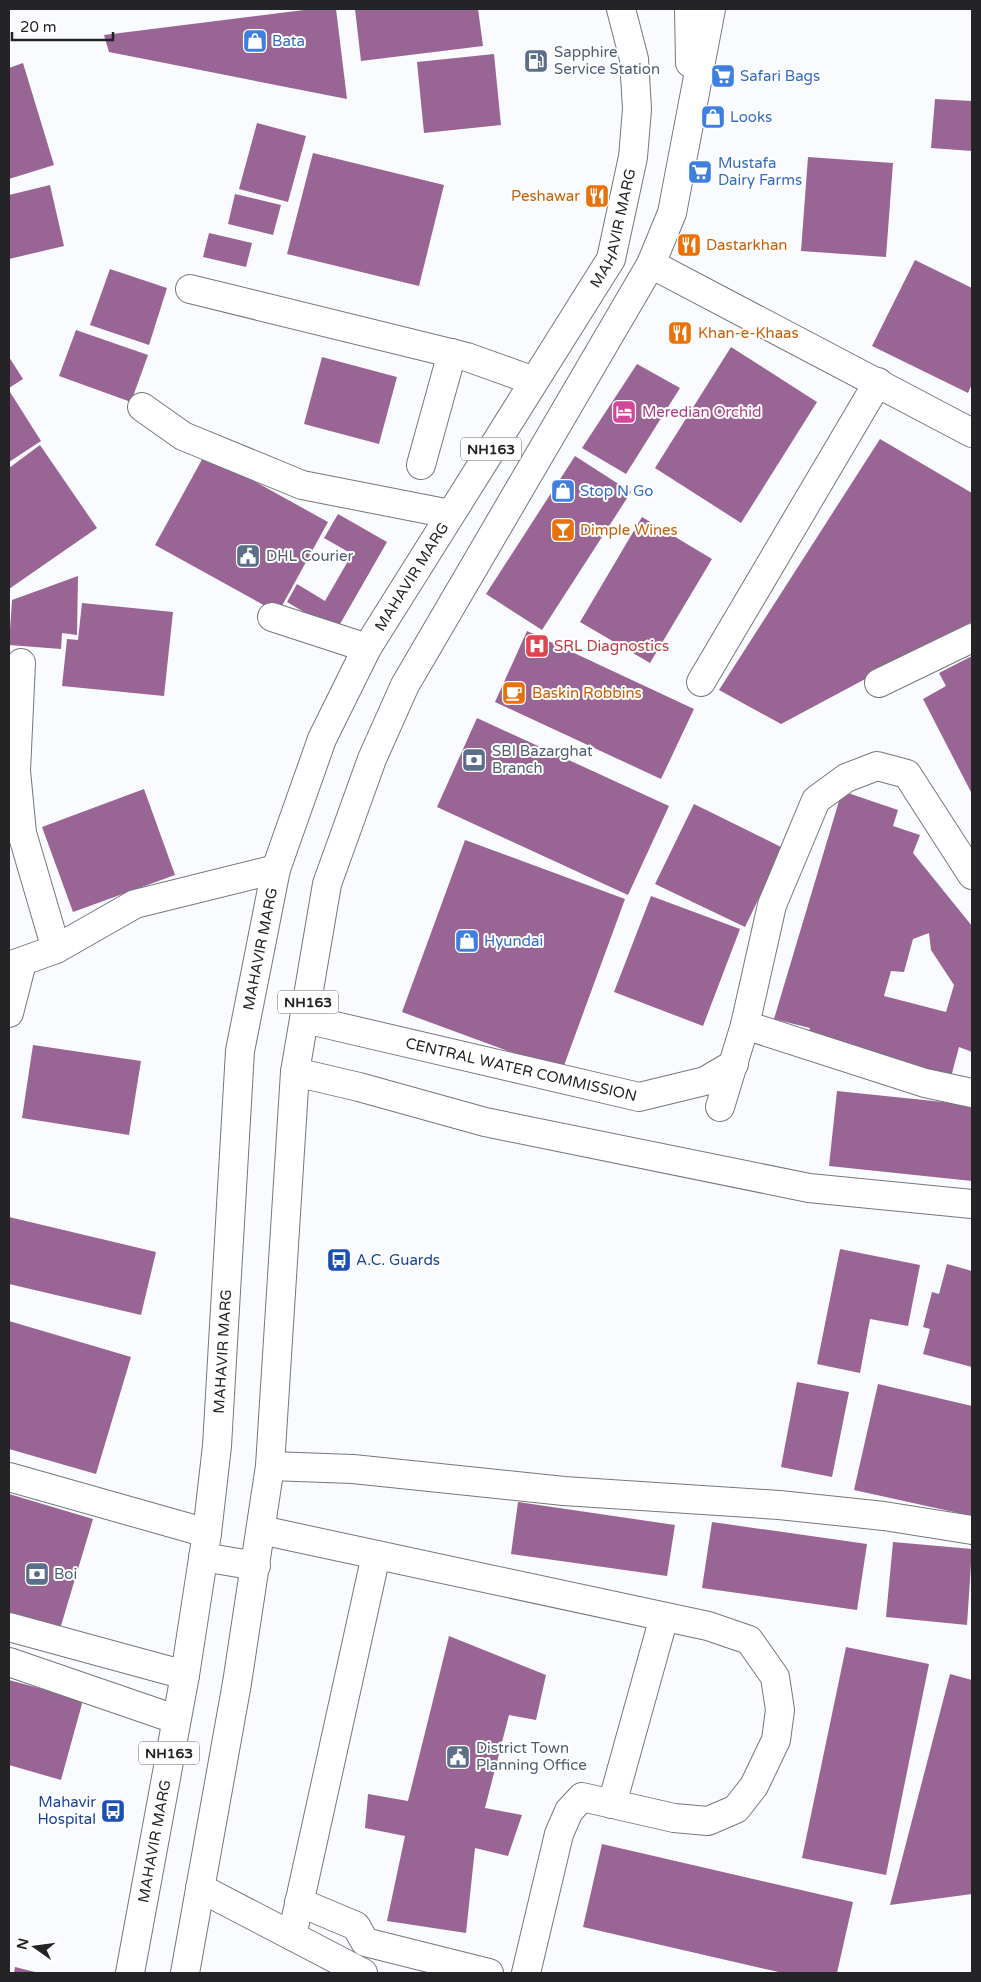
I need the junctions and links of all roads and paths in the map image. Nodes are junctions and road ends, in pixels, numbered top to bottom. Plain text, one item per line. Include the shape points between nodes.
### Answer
1 (622, 9) edge
2 (688, 9) edge
3 (711, 9) edge
4 (691, 110) junction
5 (651, 264) junction
6 (190, 289) dead end
7 (452, 353) junction
8 (534, 382) junction
9 (878, 382) junction
10 (142, 407) dead end
11 (972, 433) edge
12 (421, 465) dead end
13 (450, 514) junction
14 (272, 617) dead end
15 (972, 638) edge
16 (367, 648) junction
17 (21, 663) dead end
18 (701, 682) dead end
19 (878, 683) dead end
20 (276, 869) junction
21 (972, 874) edge
22 (56, 949) junction
23 (16, 964) edge
24 (9, 1014) edge
25 (305, 1019) junction
26 (745, 1025) junction
27 (734, 1064) junction
28 (295, 1072) junction
29 (972, 1093) edge
30 (720, 1107) dead end
31 (972, 1204) edge
32 (270, 1466) junction
33 (9, 1477) edge
34 (261, 1530) junction
35 (972, 1530) edge
36 (205, 1545) junction
37 (376, 1555) junction
38 (256, 1566) junction
39 (664, 1617) junction
40 (9, 1627) edge
41 (9, 1662) edge
42 (185, 1675) junction
43 (175, 1719) junction
44 (612, 1804) junction
45 (200, 1888) junction
46 (300, 1902) junction
47 (292, 1936) junction
48 (130, 1973) edge
49 (185, 1973) edge
50 (363, 1973) edge
51 (489, 1973) edge
52 (526, 1973) edge

1 - 8 main road, MAHAVIR MARG / NH163 via 634,59 637,109 633,157 611,259
2 - 4 main road, NH163
3 - 4 main road, NH163
4 - 5 main road, NH163 via 672,213
5 - 9 main road
5 - 25 main road, NH163 via 405,685 372,760 327,884
6 - 7 main road
7 - 8 main road
7 - 12 main road
8 - 13 main road, MAHAVIR MARG / NH163
9 - 11 main road
9 - 18 main road
10 - 13 main road via 183,436 302,484
13 - 16 main road, MAHAVIR MARG / NH163
14 - 16 main road
15 - 19 main road
16 - 20 main road, MAHAVIR MARG / NH163 via 322,739
17 - 22 main road via 16,771 22,833
20 - 22 main road via 134,904
20 - 36 main road, MAHAVIR MARG / NH163 via 240,1051 217,1446
21 - 26 main road via 907,774 877,766 846,778 816,800 772,905
22 - 23 main road
23 - 24 main road
25 - 27 main road, CENTRAL WATER COMMISSION via 640,1097 705,1081
25 - 28 main road, NH163
26 - 27 main road
26 - 29 main road via 926,1083
27 - 30 main road
28 - 31 main road via 485,1122 809,1188
28 - 32 main road, NH163
32 - 34 main road, NH163
32 - 35 main road via 353,1469 564,1492 779,1505 884,1516
33 - 36 main road
34 - 37 main road
34 - 38 main road, NH163
36 - 38 main road
36 - 42 main road, MAHAVIR MARG / NH163
37 - 39 main road
37 - 46 main road
38 - 45 main road, NH163
39 - 44 main road
39 - 44 main road via 708,1626 749,1640 775,1677 780,1710 776,1740 754,1786 736,1809 708,1822
40 - 42 main road
41 - 43 main road
42 - 43 main road, MAHAVIR MARG / NH163
43 - 48 main road, MAHAVIR MARG / NH163
44 - 52 main road via 582,1797 569,1811 559,1834
45 - 47 main road
45 - 49 main road, NH163
46 - 47 main road
46 - 51 main road via 356,1926 365,1942
47 - 50 main road

